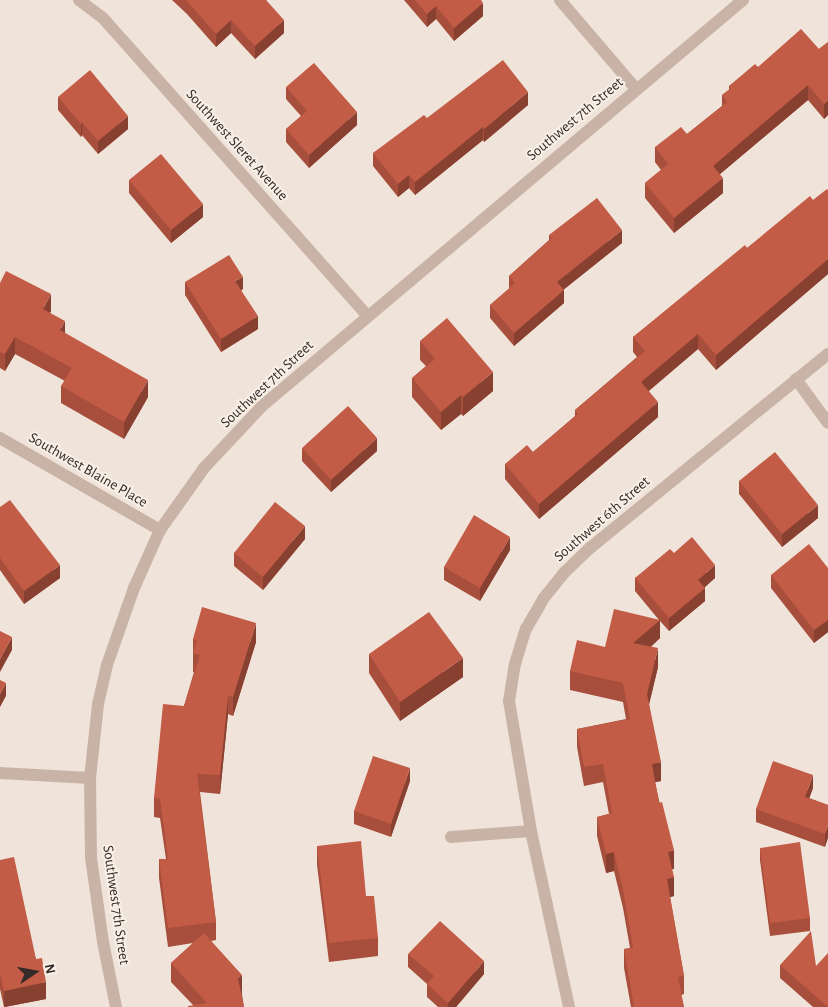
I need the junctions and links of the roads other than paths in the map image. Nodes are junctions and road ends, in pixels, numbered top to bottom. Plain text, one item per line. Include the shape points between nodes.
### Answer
1 (80, 0) edge
2 (560, 0) edge
3 (743, 0) edge
4 (636, 89) junction
5 (367, 316) junction
6 (828, 354) edge
7 (796, 379) junction
8 (828, 423) edge
9 (0, 438) edge
10 (160, 530) junction
11 (0, 773) edge
12 (90, 778) junction
13 (531, 831) junction
14 (451, 837) dead end
15 (116, 1007) edge
16 (569, 1007) edge

1 - 5 street, Southwest Sleret Avenue via 103,18
2 - 4 street
3 - 4 street, Southwest 7th Street
4 - 5 street, Southwest 7th Street
5 - 10 street, Southwest 7th Street via 261,407 204,468
6 - 7 street, Southwest 6th Street
7 - 8 street
7 - 13 street, Southwest 6th Street via 590,548 543,599 526,629 515,664 509,701
9 - 10 street, Southwest Blaine Place
10 - 12 street, Southwest 7th Street via 134,588 107,665 98,704
11 - 12 street
12 - 15 street, Southwest 7th Street via 91,858
13 - 14 street
13 - 16 street, Southwest 6th Street

